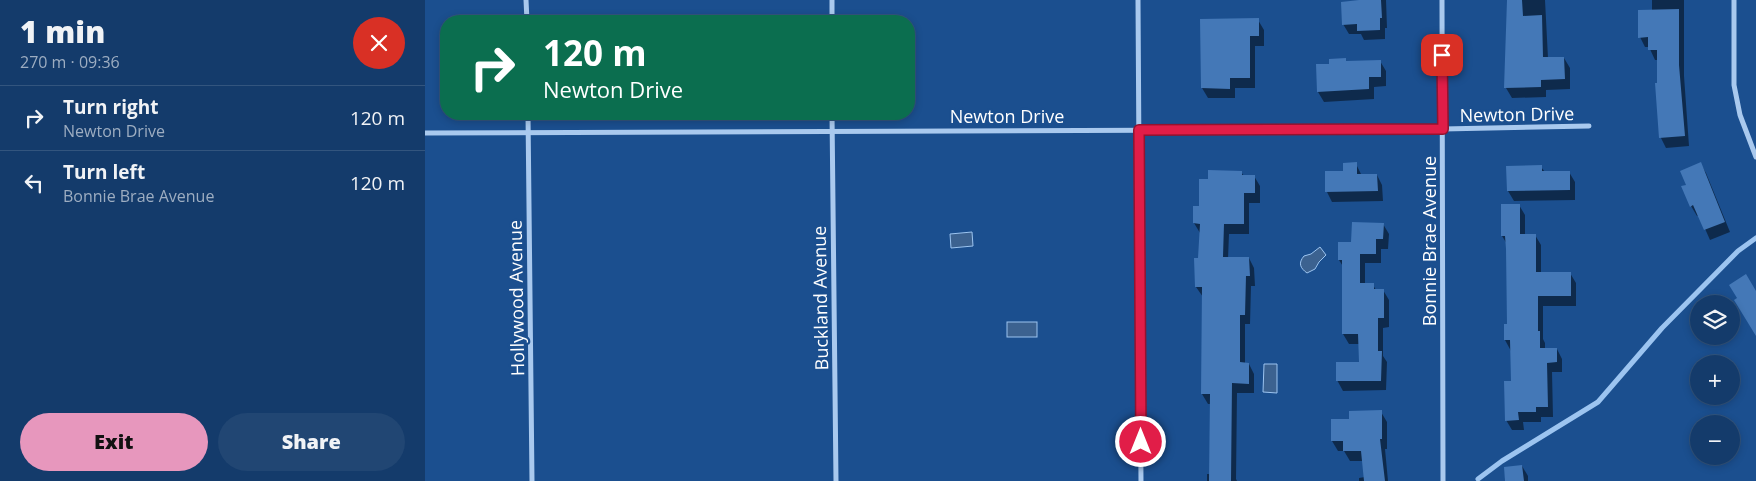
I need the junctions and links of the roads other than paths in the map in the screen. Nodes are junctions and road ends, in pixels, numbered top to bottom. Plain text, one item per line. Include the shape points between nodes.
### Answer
1 (525, 0) edge
2 (832, 0) edge
3 (1138, 0) edge
4 (1442, 0) edge
5 (1735, 0) edge
6 (526, 15) edge
7 (832, 15) edge
8 (528, 120) edge
9 (832, 120) edge
10 (1589, 126) dead end
11 (1443, 129) junction
12 (1139, 130) junction
13 (832, 131) junction
14 (528, 132) junction
15 (425, 134) edge
16 (1756, 157) edge
17 (532, 481) edge
18 (836, 481) edge
19 (1141, 481) edge
20 (1443, 481) edge

1 - 6 street
2 - 7 street
3 - 12 street
4 - 11 street, Bonnie Brae Avenue
5 - 16 street via 1737,100
8 - 14 street, Hollywood Avenue
9 - 13 street, Buckland Avenue
10 - 11 street, Newton Drive
11 - 12 street, Newton Drive
11 - 20 street, Bonnie Brae Avenue
12 - 13 street, Newton Drive
12 - 19 street
13 - 14 street, Newton Drive
13 - 18 street, Buckland Avenue
14 - 15 street, Newton Drive
14 - 17 street, Hollywood Avenue

